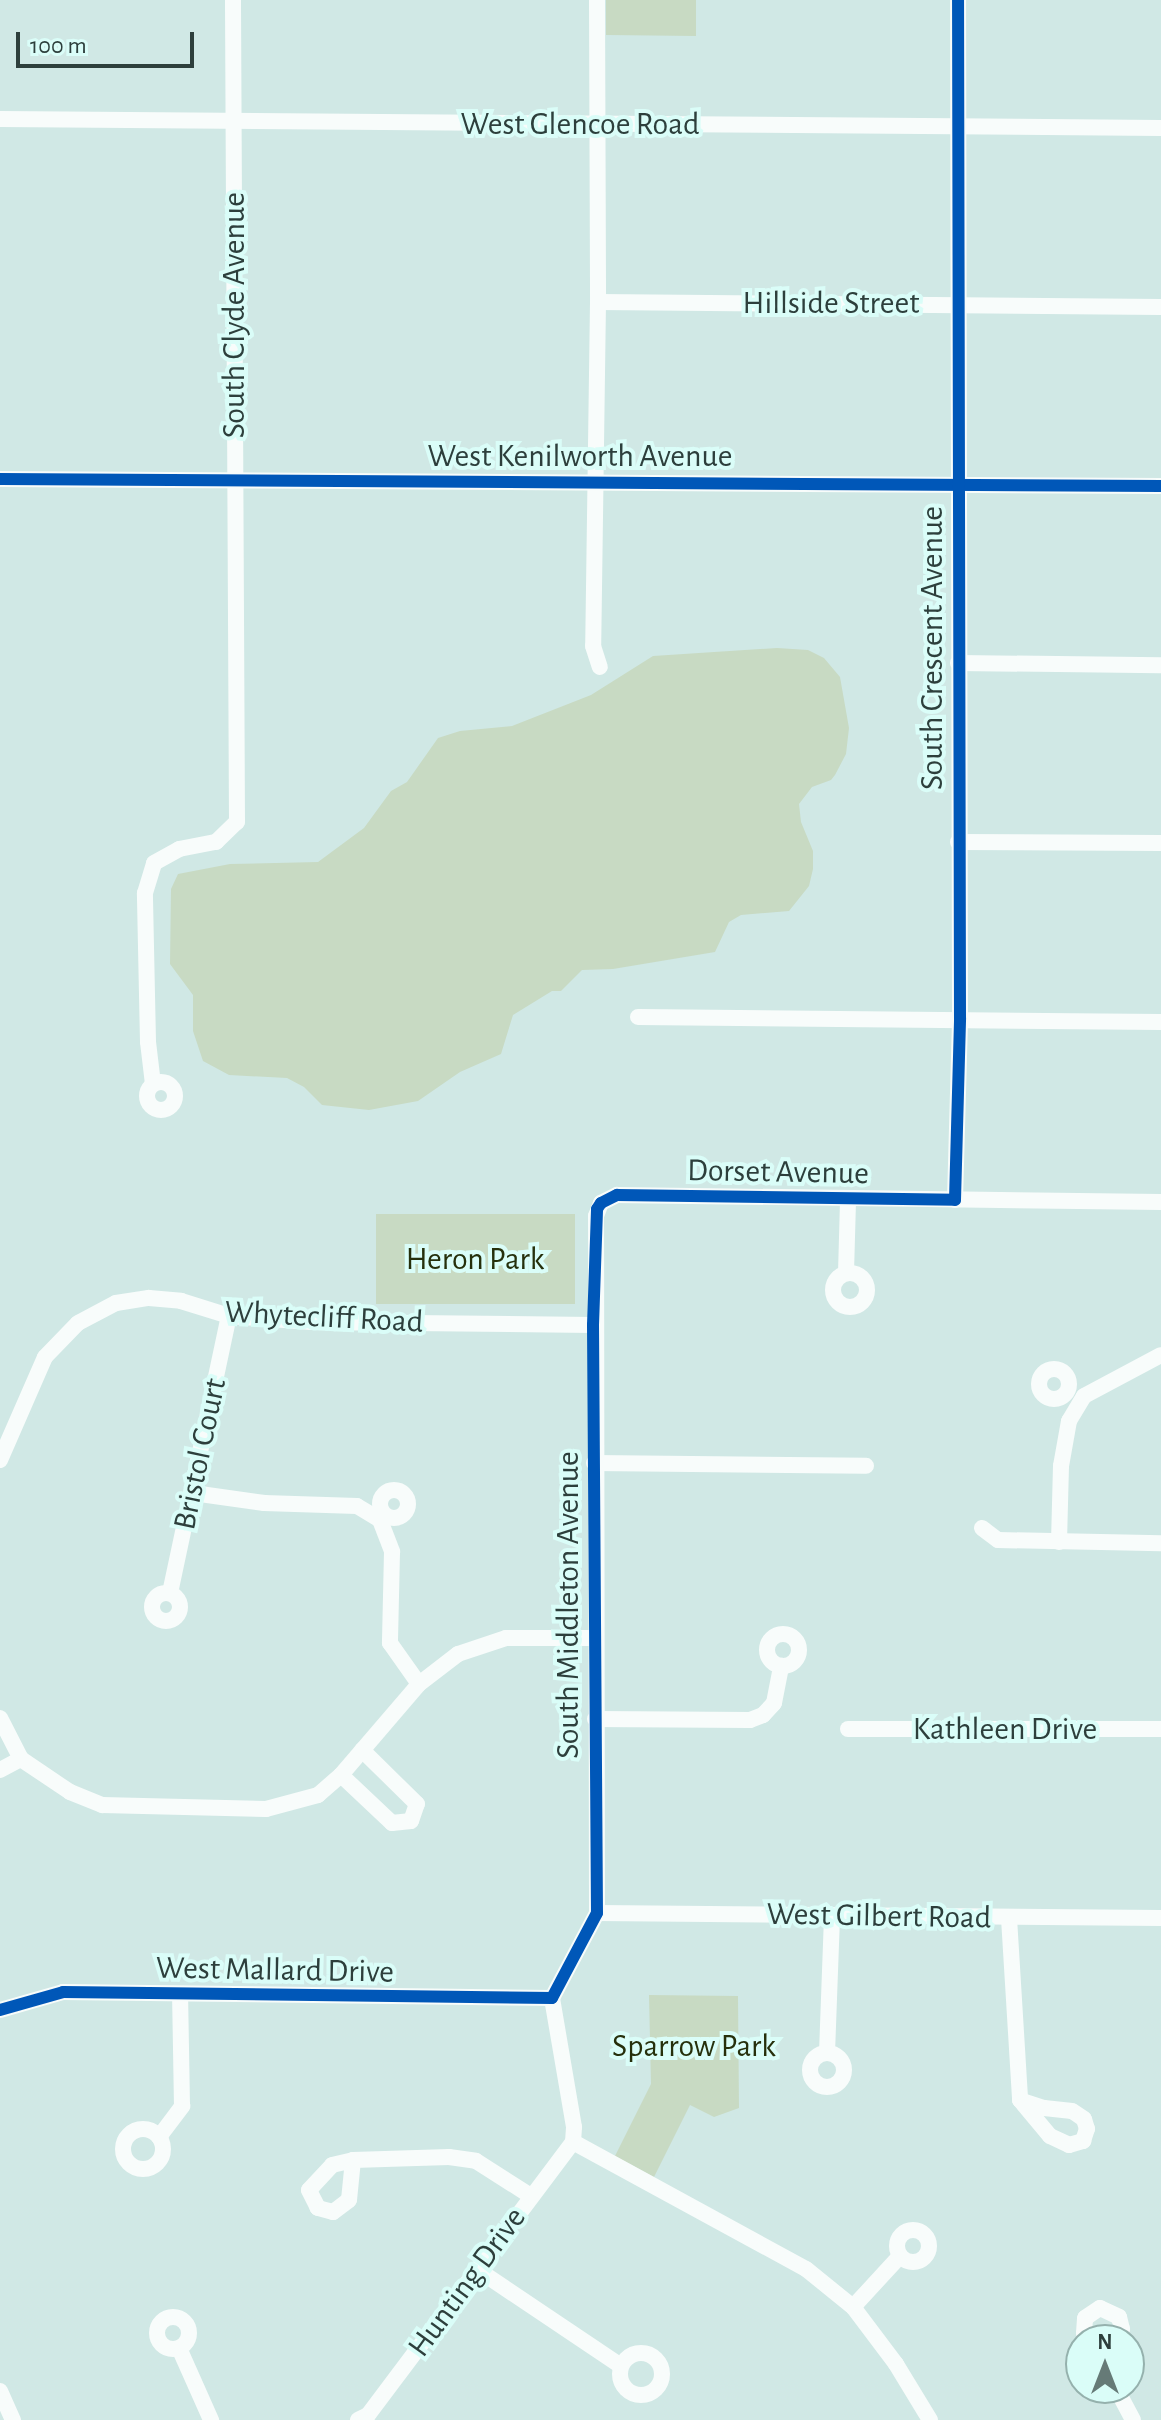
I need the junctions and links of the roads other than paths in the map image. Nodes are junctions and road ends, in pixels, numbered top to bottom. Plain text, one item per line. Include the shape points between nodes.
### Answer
1 (233, 0) edge
2 (597, 0) edge
3 (958, 0) edge
4 (0, 119) edge
5 (233, 122) junction
6 (598, 124) junction
7 (957, 126) junction
8 (1161, 128) edge
9 (598, 302) junction
10 (958, 304) junction
11 (1161, 307) edge
12 (0, 479) edge
13 (595, 481) junction
14 (235, 483) junction
15 (958, 484) junction
16 (1161, 486) edge
17 (958, 663) junction
18 (1161, 665) edge
19 (600, 667) dead end
20 (958, 842) junction
21 (1161, 843) edge
22 (638, 1017) dead end
23 (960, 1018) junction
24 (1161, 1022) edge
25 (153, 1084) dead end
26 (848, 1200) junction
27 (955, 1200) junction
28 (1161, 1202) edge
29 (601, 1203) joint
30 (846, 1273) dead end
31 (229, 1316) junction
32 (593, 1325) junction
33 (1161, 1355) edge
34 (1154, 1370) edge
35 (0, 1460) edge
36 (594, 1463) junction
37 (866, 1466) dead end
38 (193, 1493) junction
39 (982, 1528) dead end
40 (1059, 1542) junction
41 (1161, 1543) edge
42 (170, 1593) dead end
43 (594, 1638) junction
44 (781, 1666) dead end
45 (419, 1684) junction
46 (0, 1718) edge
47 (595, 1719) junction
48 (848, 1729) dead end
49 (1161, 1729) edge
50 (362, 1750) junction
51 (21, 1759) junction
52 (0, 1770) edge
53 (341, 1775) junction
54 (597, 1913) junction
55 (832, 1916) junction
56 (1009, 1918) junction
57 (1161, 1918) edge
58 (180, 1996) junction
59 (552, 1998) junction
60 (0, 2010) edge
61 (827, 2053) dead end
62 (1020, 2100) dead end
63 (159, 2137) dead end
64 (573, 2142) junction
65 (353, 2160) dead end
66 (531, 2196) junction
67 (900, 2256) dead end
68 (478, 2270) junction
69 (853, 2307) junction
70 (1085, 2324) edge
71 (1121, 2324) edge
72 (179, 2348) dead end
73 (621, 2366) dead end
74 (0, 2391) edge
75 (13, 2420) edge
76 (211, 2420) edge
77 (358, 2420) edge
78 (930, 2420) edge

1 - 5 street, South Clyde Avenue
2 - 6 street
3 - 7 street, South Crescent Avenue
4 - 5 street, West Glencoe Road
5 - 6 street, West Glencoe Road
5 - 14 street, South Clyde Avenue
6 - 7 street, West Glencoe Road
6 - 9 street
7 - 8 street, West Glencoe Road
7 - 10 street, South Crescent Avenue
9 - 10 street, Hillside Street
9 - 13 street
10 - 11 street, Hillside Street
10 - 15 street, South Crescent Avenue
12 - 14 street, West Kenilworth Avenue
13 - 14 street, West Kenilworth Avenue
13 - 15 street, West Kenilworth Avenue
13 - 19 street via 593,646
14 - 25 street, South Clyde Avenue via 237,822 216,842 179,849 154,863 145,893
15 - 16 street, West Kenilworth Avenue
15 - 17 street, South Crescent Avenue
17 - 18 street
17 - 20 street, South Crescent Avenue
20 - 21 street
20 - 23 street, South Crescent Avenue
22 - 23 street
23 - 24 street
23 - 27 street, South Crescent Avenue
26 - 27 street, Dorset Avenue
26 - 29 street, Dorset Avenue via 617,1195
26 - 30 street
27 - 28 street, Dorset Avenue
29 - 32 street, South Middleton Avenue via 596,1216
31 - 32 street, Whytecliff Road
31 - 35 street, Whytecliff Road via 181,1301 149,1298 116,1303 78,1323 45,1357
31 - 38 street, Bristol Court
32 - 36 street, South Middleton Avenue
33 - 34 street
34 - 40 street via 1072,1400 1061,1466
36 - 37 street
36 - 43 street, South Middleton Avenue
38 - 42 street, Bristol Court
38 - 45 street via 264,1503 357,1506 382,1518 392,1552 390,1643
39 - 40 street via 998,1540
40 - 41 street
43 - 45 street via 506,1638 458,1654
43 - 47 street, South Middleton Avenue
44 - 47 street via 774,1703 750,1720
45 - 50 street
46 - 51 street
47 - 54 street, South Middleton Avenue
48 - 49 street, Kathleen Drive
50 - 53 street
50 - 53 street via 417,1804 411,1821 392,1823
51 - 52 street
51 - 53 street via 70,1792 102,1805 266,1809 318,1795
54 - 55 street, West Gilbert Road
54 - 59 street, South Middleton Avenue
55 - 56 street, West Gilbert Road
55 - 61 street
56 - 57 street, West Gilbert Road
56 - 62 street
58 - 59 street, West Mallard Drive
58 - 60 street, West Mallard Drive via 63,1992
58 - 63 street via 182,2106
59 - 64 street
64 - 66 street, Hunting Drive
64 - 69 street via 806,2269
65 - 66 street via 476,2161
66 - 68 street, Hunting Drive
67 - 69 street
68 - 73 street
68 - 77 street, Hunting Drive via 368,2415
69 - 78 street
70 - 71 street via 1100,2308 1115,2311
72 - 76 street
74 - 75 street

